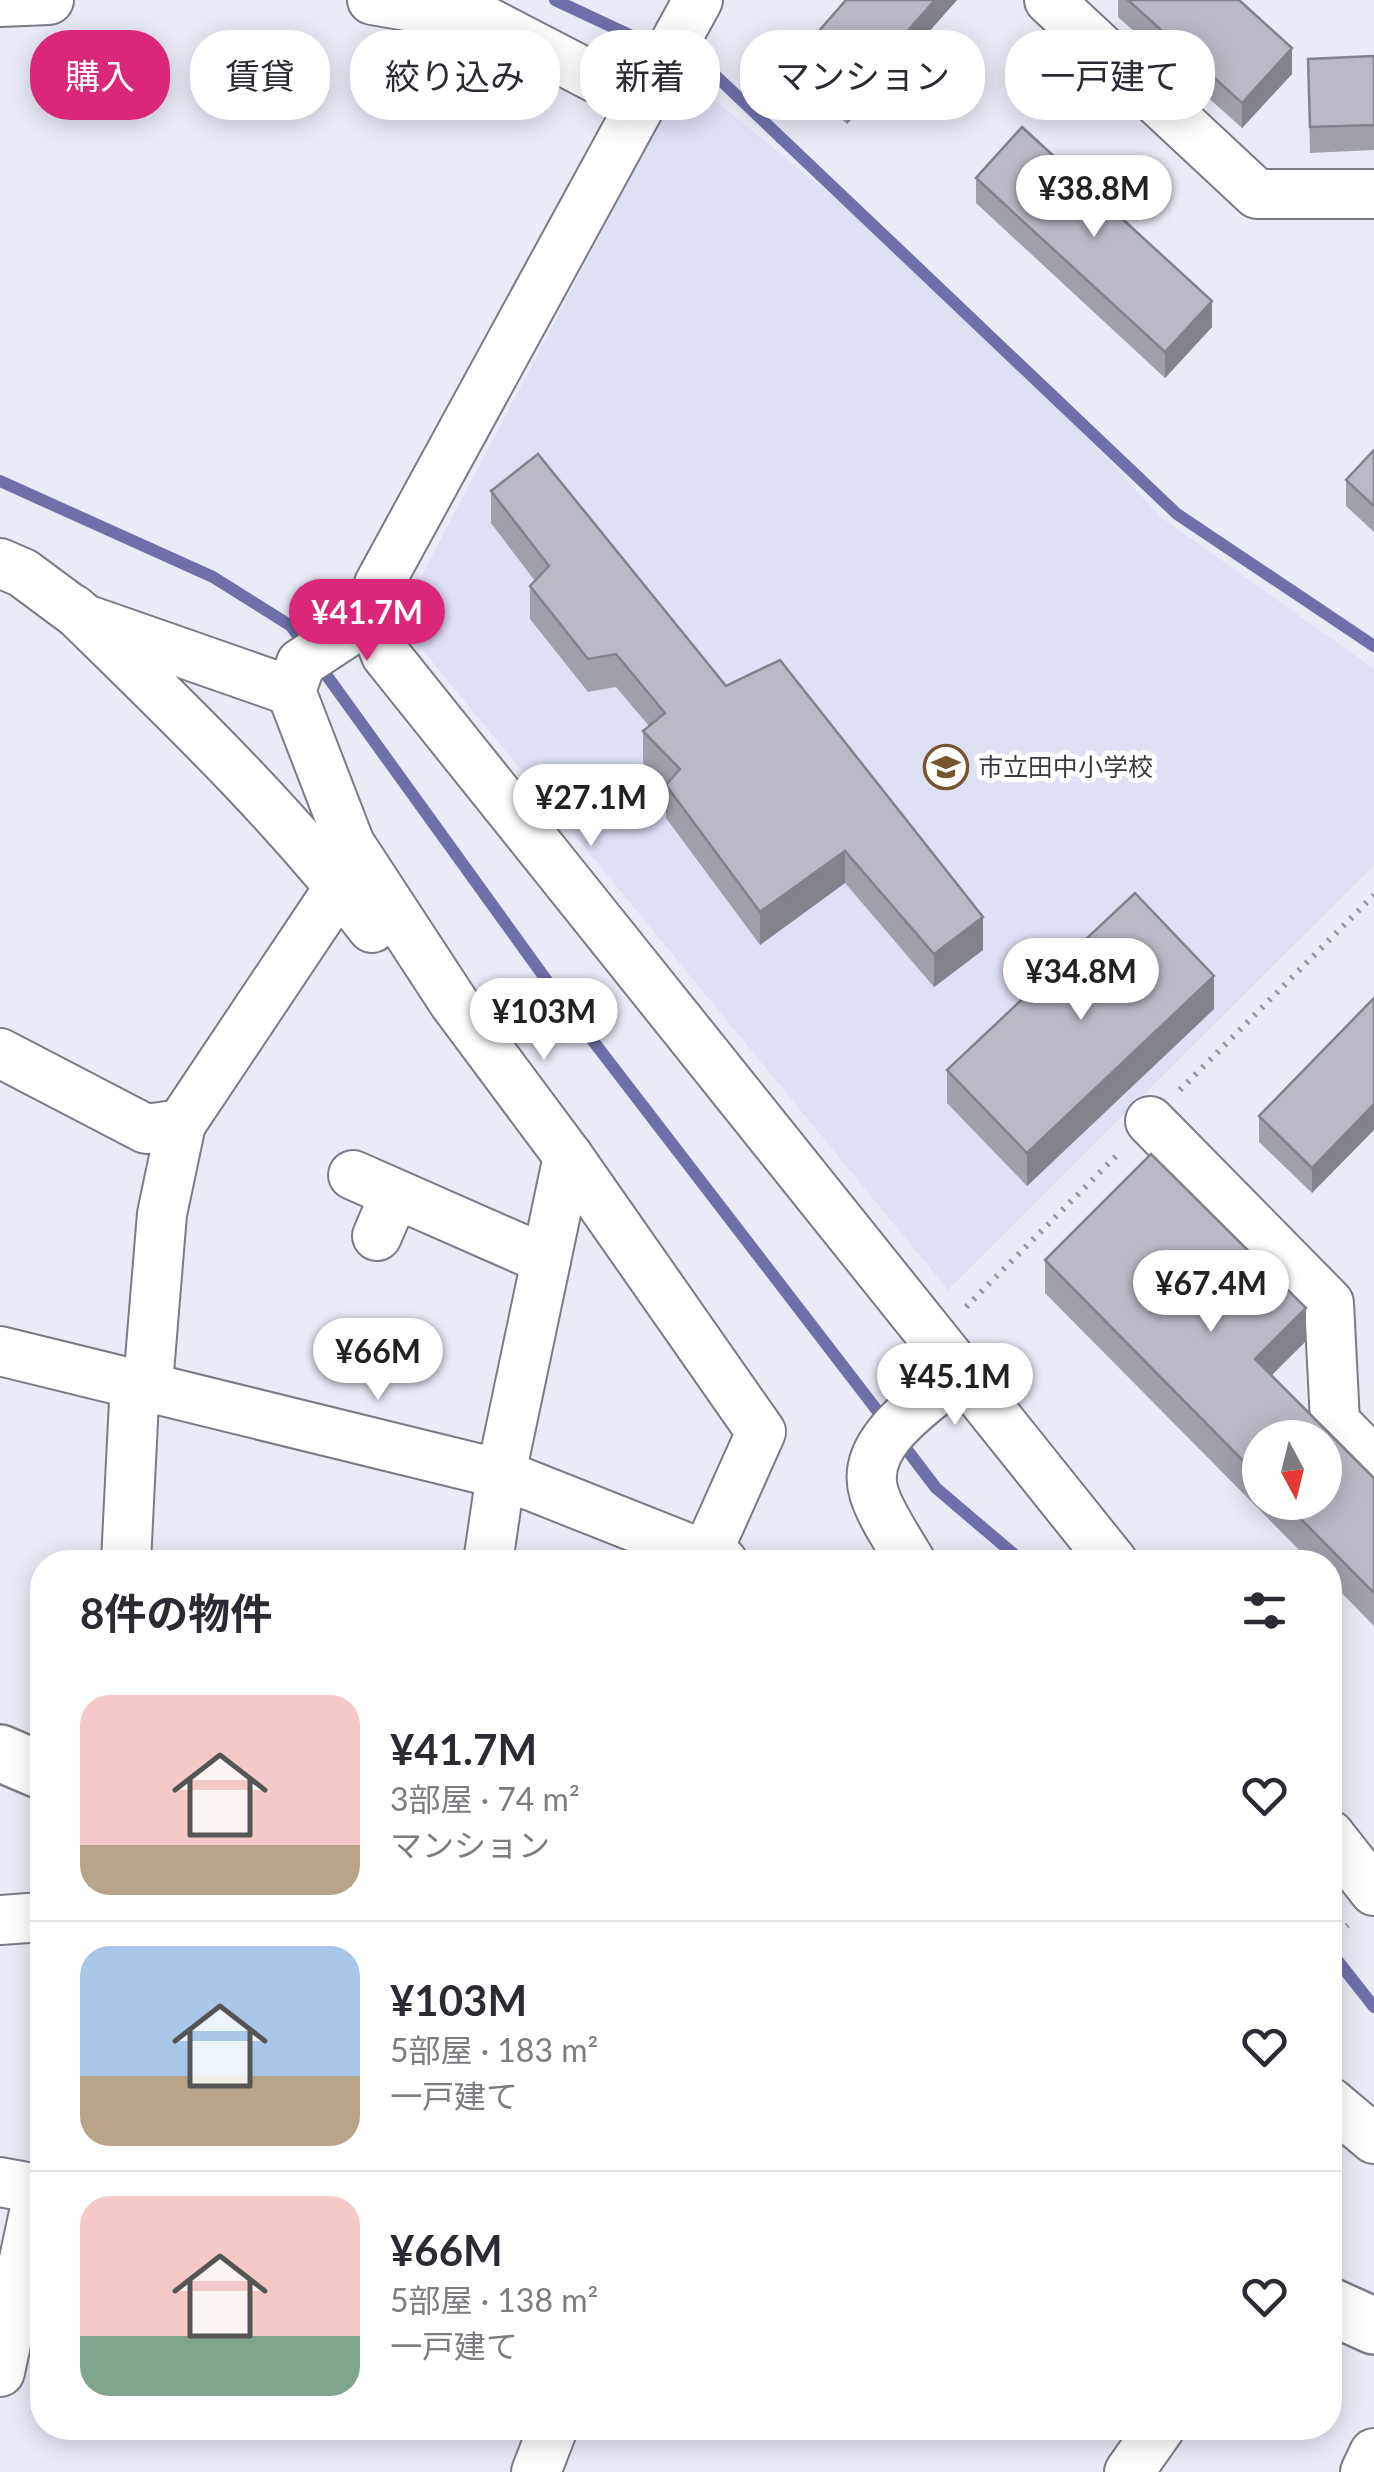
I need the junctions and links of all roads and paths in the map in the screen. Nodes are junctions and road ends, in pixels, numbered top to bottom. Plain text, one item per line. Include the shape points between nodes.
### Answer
1 (49, 0) edge
2 (372, 0) edge
3 (698, 0) edge
4 (1049, 0) edge
5 (0, 2) edge
6 (682, 30) edge
7 (580, 52) edge
8 (633, 120) edge
9 (1374, 194) edge
10 (0, 563) edge
11 (79, 614) junction
12 (374, 615) junction
13 (304, 667) junction
14 (340, 886) junction
15 (454, 1003) junction
16 (0, 1053) edge
17 (1150, 1121) dead end
18 (180, 1124) junction
19 (568, 1156) junction
20 (353, 1174) dead end
21 (546, 1260) junction
22 (0, 1350) edge
23 (960, 1372) junction
24 (142, 1382) junction
25 (1374, 1462) edge
26 (500, 1474) junction
27 (127, 1550) edge
28 (490, 1550) edge
29 (691, 1550) edge
30 (717, 1550) edge
31 (905, 1550) edge
32 (1103, 1550) edge
33 (0, 1753) edge
34 (30, 1766) edge
35 (1342, 1850) edge
36 (1374, 1891) edge
37 (30, 1918) edge
38 (0, 1920) edge
39 (1342, 2112) edge
40 (1374, 2138) edge
41 (0, 2182) edge
42 (30, 2187) edge
43 (30, 2293) edge
44 (1342, 2311) edge
45 (1374, 2326) edge
46 (0, 2372) edge
47 (548, 2440) edge
48 (1152, 2440) edge
49 (1374, 2453) edge
50 (536, 2472) edge
51 (1129, 2472) edge
52 (1365, 2472) edge

1 - 5 street
2 - 7 street via 482,19
3 - 6 street
4 - 9 street via 1257,194
8 - 12 street via 380,584
10 - 11 street
11 - 13 street
11 - 14 street via 205,737
12 - 13 street
12 - 23 street via 386,655
13 - 15 street via 350,844
14 - 15 street via 410,978
14 - 18 street
15 - 19 street
16 - 18 street via 146,1129
17 - 25 street via 1329,1303 1335,1422
18 - 24 street
19 - 21 street
19 - 30 street via 760,1432
20 - 21 street via 386,1215
21 - 26 street
22 - 24 street
23 - 31 street via 888,1437 870,1467 874,1493
23 - 32 street
24 - 26 street
24 - 27 street
26 - 28 street
26 - 29 street
33 - 34 main road
35 - 36 street
37 - 38 street
39 - 40 street
41 - 42 street
43 - 46 street
44 - 45 main road
47 - 50 street
48 - 51 street
49 - 52 street

